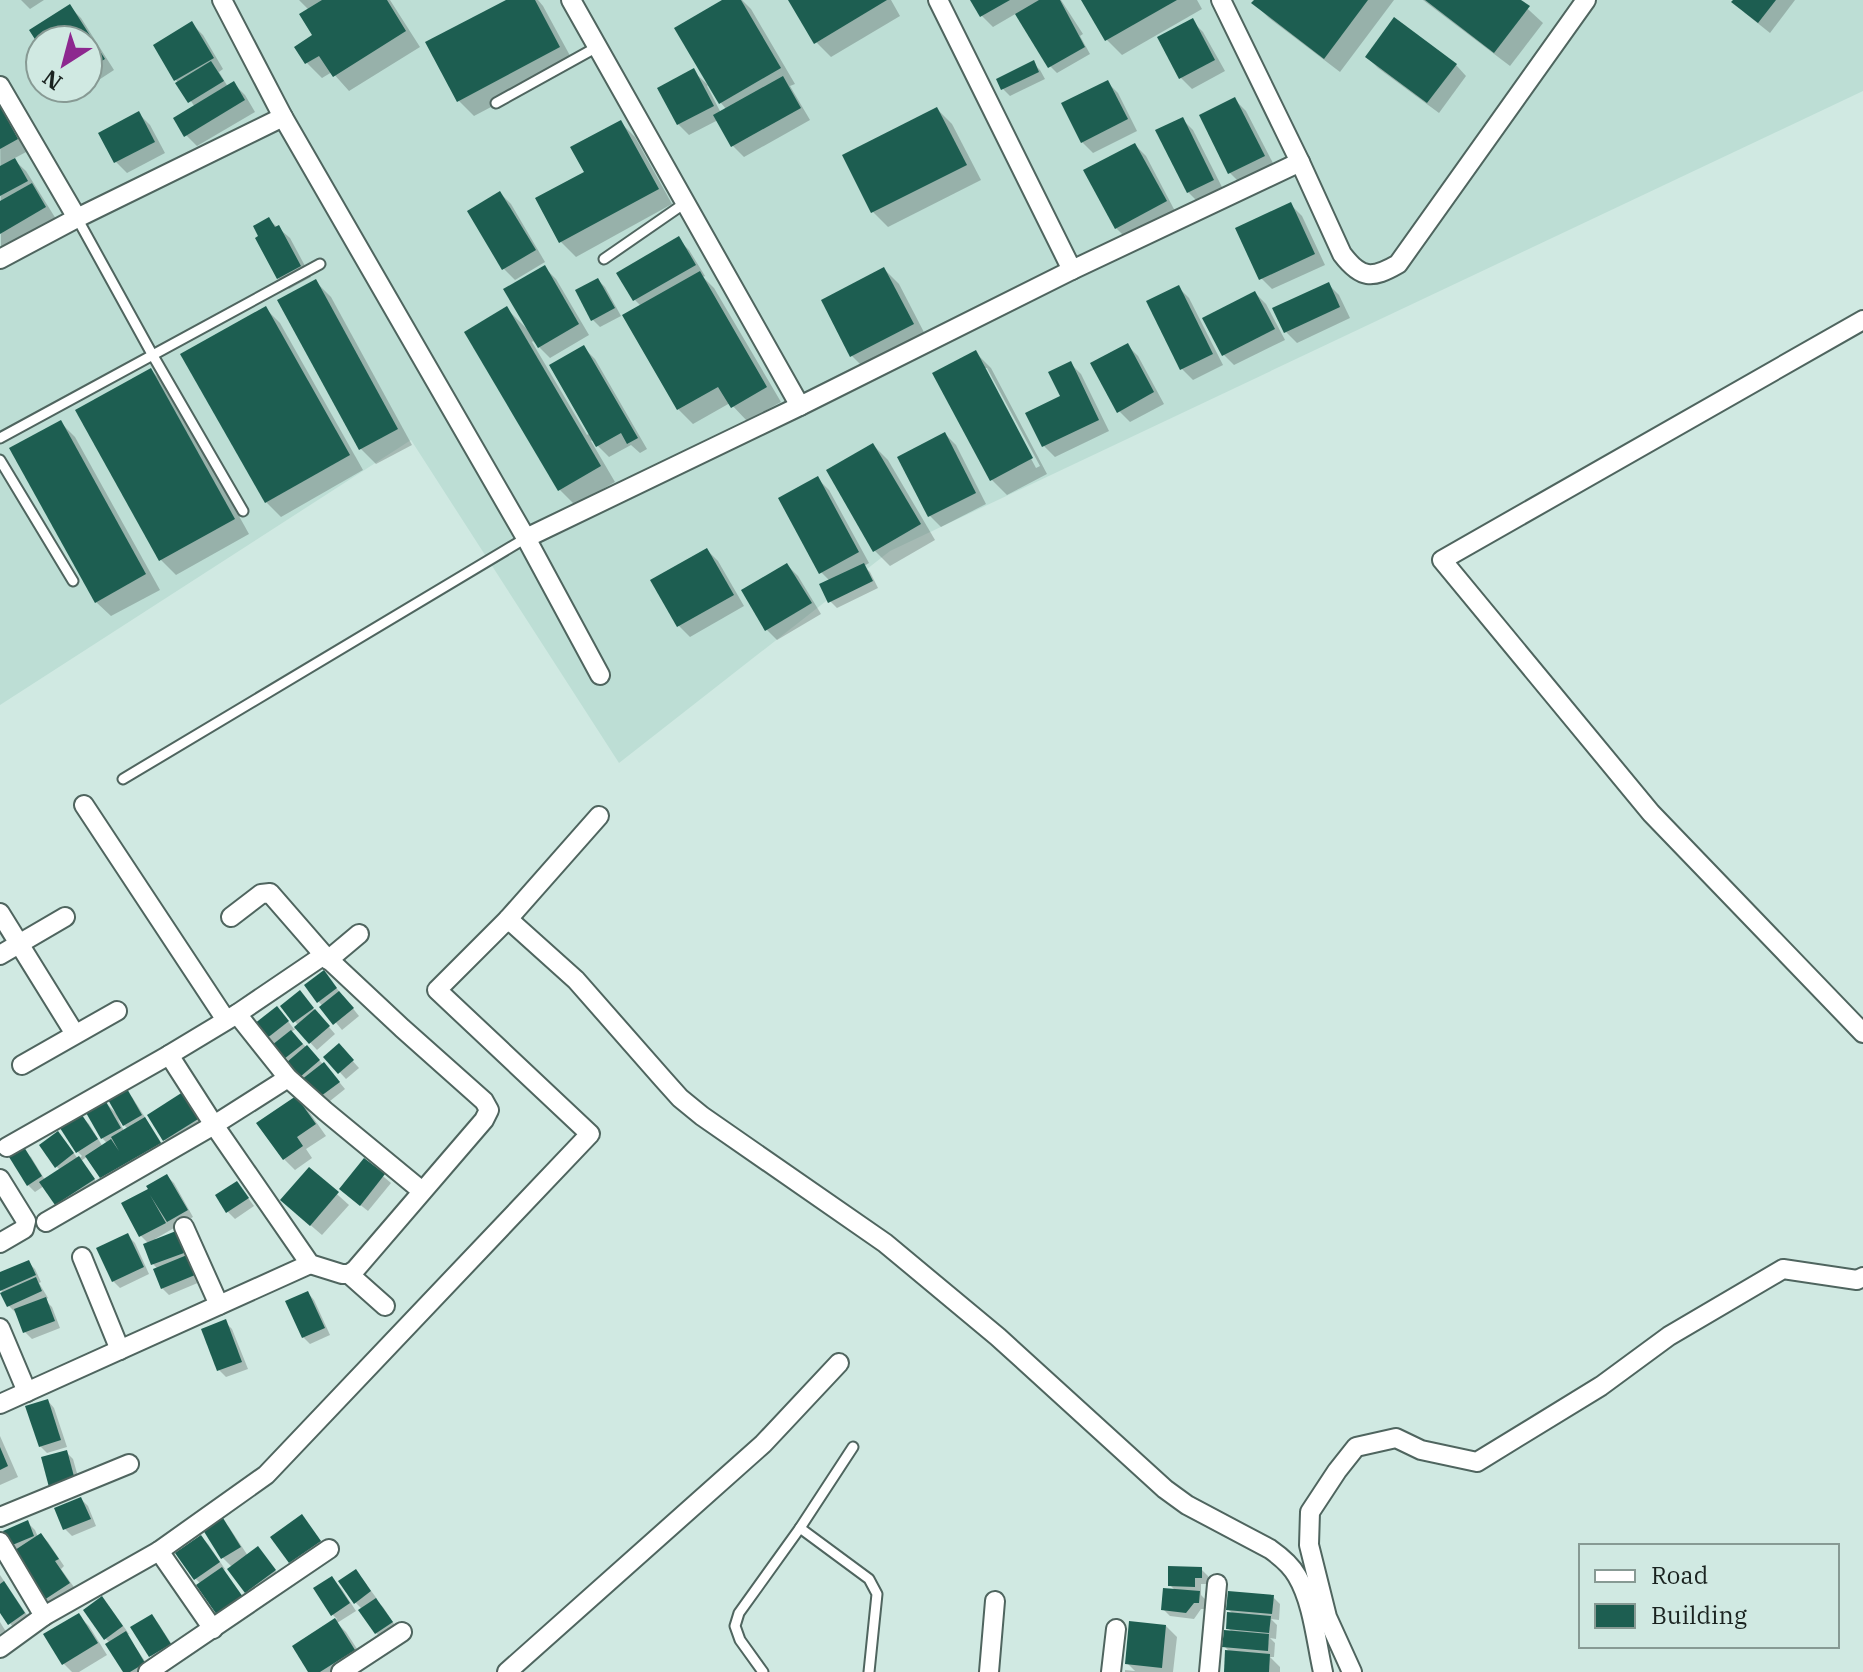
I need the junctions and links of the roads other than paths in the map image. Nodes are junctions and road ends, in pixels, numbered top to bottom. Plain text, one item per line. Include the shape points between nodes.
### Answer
1 (222, 0) edge
2 (571, 0) edge
3 (938, 0) edge
4 (1221, 0) edge
5 (1586, 0) edge
6 (597, 47) junction
7 (0, 86) edge
8 (496, 103) dead end
9 (283, 117) junction
10 (1300, 162) junction
11 (685, 203) junction
12 (77, 218) junction
13 (0, 259) edge
14 (604, 259) dead end
15 (320, 264) dead end
16 (1072, 270) junction
17 (1863, 320) edge
18 (152, 354) junction
19 (800, 406) junction
20 (0, 438) edge
21 (0, 460) edge
22 (243, 511) dead end
23 (526, 538) junction
24 (73, 581) dead end
25 (600, 675) dead end
26 (123, 779) dead end
27 (84, 805) dead end
28 (599, 816) dead end
29 (0, 913) edge
30 (65, 917) dead end
31 (231, 917) dead end
32 (508, 919) junction
33 (359, 934) dead end
34 (19, 943) junction
35 (0, 955) edge
36 (326, 958) junction
37 (117, 1011) dead end
38 (232, 1017) junction
39 (1863, 1033) edge
40 (75, 1034) junction
41 (169, 1055) junction
42 (22, 1065) dead end
43 (288, 1078) junction
44 (214, 1125) junction
45 (7, 1147) dead end
46 (0, 1179) edge
47 (422, 1191) junction
48 (46, 1222) dead end
49 (184, 1227) dead end
50 (0, 1243) edge
51 (82, 1257) dead end
52 (310, 1264) junction
53 (349, 1274) junction
54 (1863, 1277) edge
55 (219, 1305) junction
56 (385, 1306) dead end
57 (0, 1328) edge
58 (120, 1350) junction
59 (839, 1363) dead end
60 (27, 1392) junction
61 (0, 1404) edge
62 (853, 1447) dead end
63 (129, 1464) dead end
64 (0, 1517) edge
65 (800, 1528) junction
66 (0, 1542) edge
67 (329, 1549) dead end
68 (159, 1551) junction
69 (1217, 1584) dead end
70 (995, 1601) dead end
71 (44, 1616) junction
72 (213, 1629) junction
73 (1116, 1629) dead end
74 (402, 1632) dead end
75 (0, 1648) edge
76 (348, 1670) edge
77 (148, 1672) edge
78 (507, 1672) edge
79 (763, 1672) edge
80 (869, 1672) edge
81 (989, 1672) edge
82 (1111, 1672) edge
83 (1209, 1672) edge
84 (1323, 1672) edge
85 (1352, 1672) edge

1 - 9 street
2 - 6 street
3 - 16 street
4 - 10 street
5 - 10 street via 1398,264 1381,274 1352,268
6 - 8 lane
6 - 11 street
7 - 12 street
9 - 12 street
9 - 23 street
10 - 16 street
11 - 14 lane
11 - 19 street
12 - 13 street
12 - 18 lane
15 - 18 lane
16 - 19 street
17 - 39 street via 1442,560 1651,813
18 - 20 lane
18 - 22 lane
19 - 23 street
21 - 24 lane
23 - 25 street
23 - 26 lane
27 - 38 street
28 - 32 street
29 - 34 street
30 - 34 street
31 - 36 street via 270,893
32 - 68 street via 437,990 590,1134 266,1475
32 - 84 street via 576,980 680,1098 885,1243 1165,1489 1282,1558 1297,1575 1308,1602
33 - 36 street
34 - 35 street
34 - 40 street
36 - 38 street
36 - 47 street via 489,1110
37 - 40 street
38 - 41 street
38 - 43 street
40 - 42 street
41 - 44 street
41 - 45 street
43 - 44 street
43 - 47 street
44 - 48 street
44 - 52 street
46 - 50 street via 26,1221 24,1229
47 - 53 street
49 - 55 street
51 - 58 street
52 - 53 street
52 - 55 street
53 - 56 street
54 - 85 street via 1783,1269 1669,1336 1601,1386 1477,1462 1421,1450 1396,1438 1356,1447 1310,1512 1309,1545 1327,1617
55 - 58 street
57 - 60 street
58 - 60 street
59 - 78 street via 763,1444
60 - 61 street
62 - 65 lane
63 - 64 street
65 - 79 lane via 735,1626
65 - 80 lane via 869,1579 877,1594
66 - 71 street
67 - 72 street
68 - 71 street
68 - 72 street
69 - 83 street
70 - 81 street
71 - 75 street
72 - 77 street
73 - 82 street
74 - 76 street

